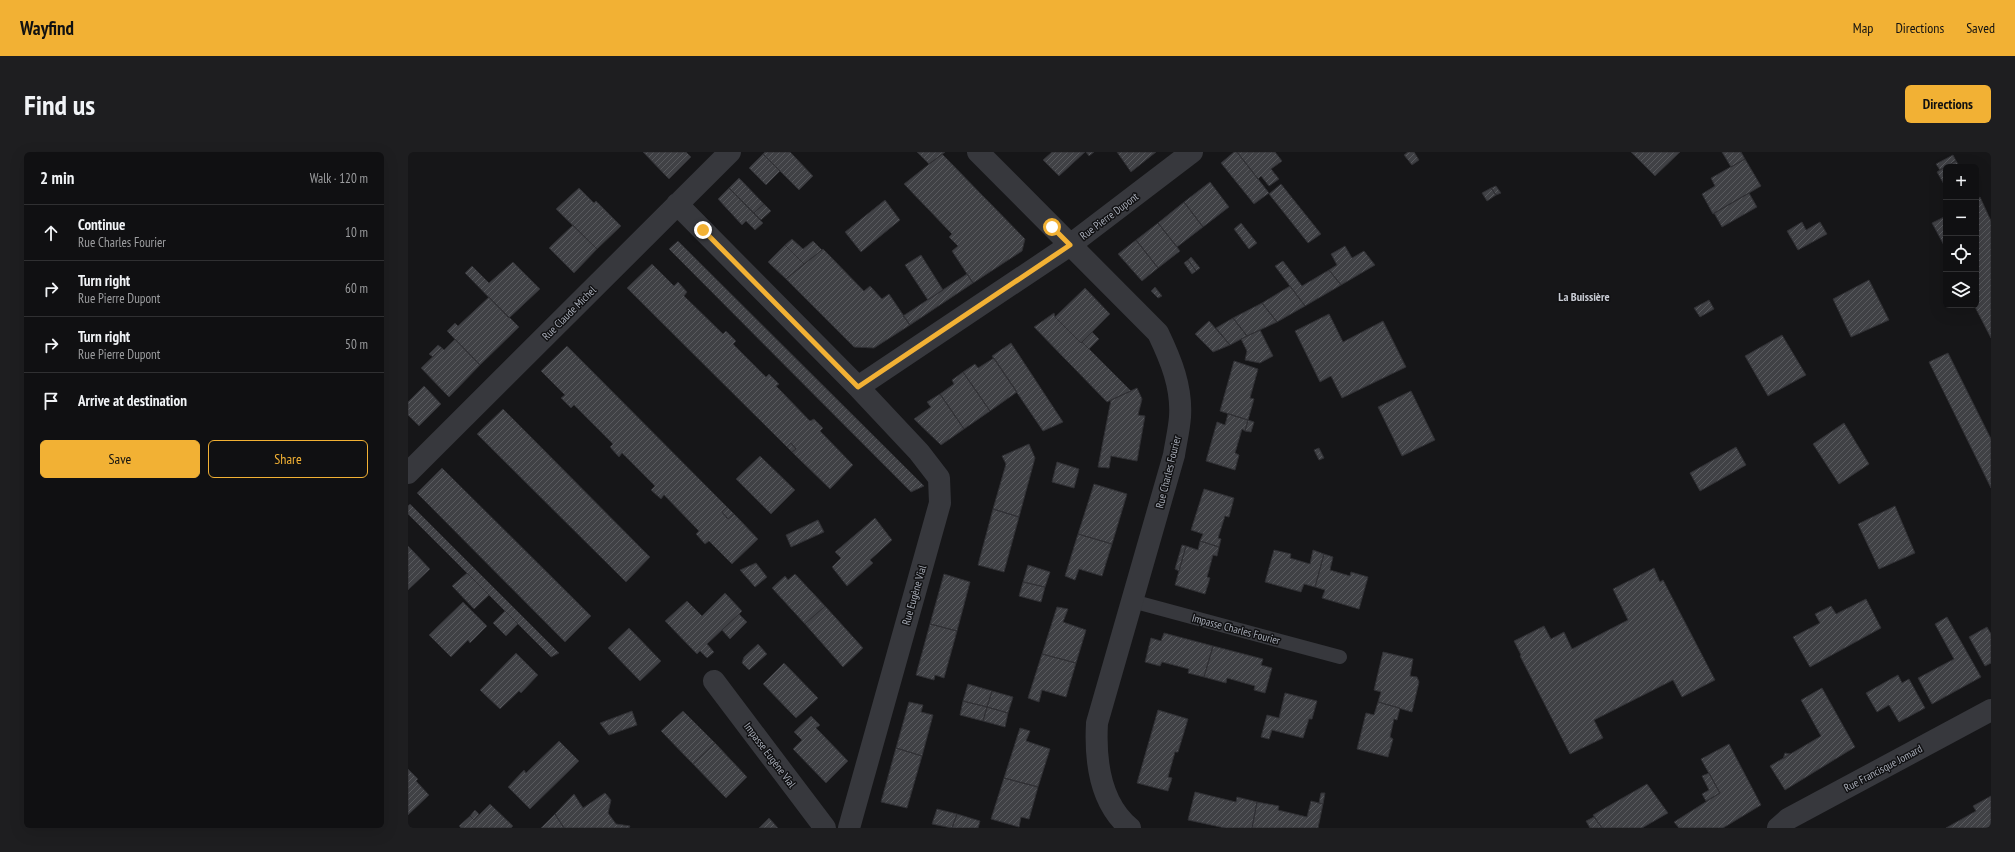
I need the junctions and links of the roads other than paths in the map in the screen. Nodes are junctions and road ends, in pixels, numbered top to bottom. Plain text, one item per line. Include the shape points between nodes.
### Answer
1 (730, 152) edge
2 (978, 152) edge
3 (1192, 152) edge
4 (677, 204) junction
5 (1070, 245) junction
6 (858, 387) junction
7 (408, 473) edge
8 (1132, 601) junction
9 (1340, 657) dead end
10 (714, 681) dead end
11 (1991, 710) edge
12 (825, 828) edge
13 (849, 828) edge
14 (1130, 828) edge
15 (1778, 828) edge

1 - 4 street, Rue Claude Michel
2 - 5 street, Rue Charles Fourier
3 - 5 street, Rue Pierre Dupont
4 - 6 street
4 - 7 street, Rue Claude Michel
5 - 6 street, Rue Pierre Dupont
5 - 8 street, Rue Charles Fourier via 1158,333 1170,356 1177,381 1180,417 1174,455
6 - 13 street, Rue Eugène Vial via 919,452 939,478 940,503
8 - 9 lane, Impasse Charles Fourier
8 - 14 street, Rue Charles Fourier via 1097,723 1096,743 1097,763 1104,788 1114,808
10 - 12 street, Impasse Eugène Vial
11 - 15 street, Rue Francisque Jomard via 1788,818

